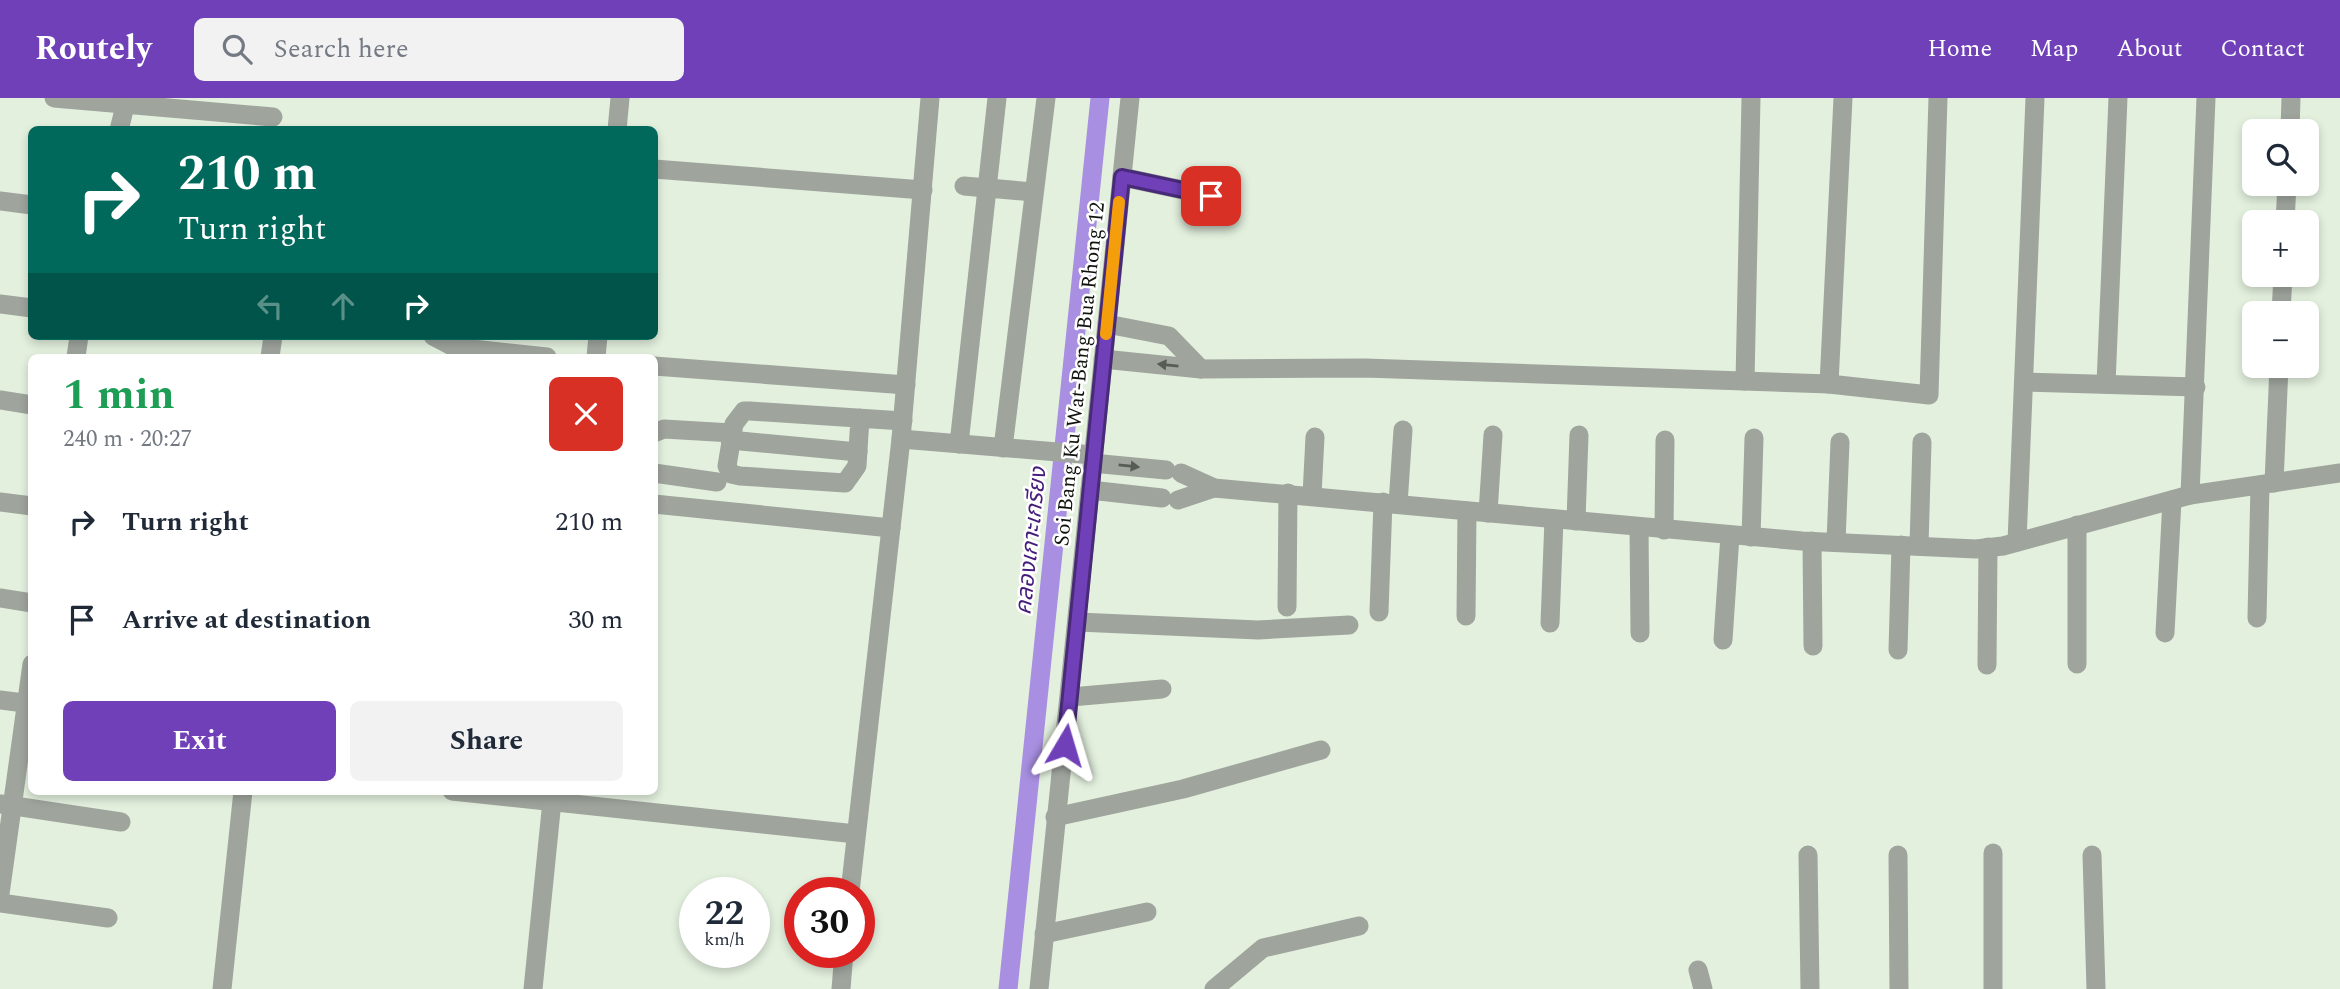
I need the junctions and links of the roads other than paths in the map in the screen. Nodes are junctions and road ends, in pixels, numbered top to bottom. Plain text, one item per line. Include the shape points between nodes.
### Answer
1 (54, 98) edge
2 (620, 98) edge
3 (930, 98) edge
4 (996, 98) edge
5 (1046, 98) edge
6 (1130, 98) edge
7 (1751, 98) edge
8 (1843, 98) edge
9 (1938, 98) edge
10 (2035, 98) edge
11 (2118, 98) edge
12 (2206, 98) edge
13 (2291, 98) edge
14 (126, 100) edge
15 (272, 117) dead end
16 (2290, 119) edge
17 (120, 126) edge
18 (617, 126) edge
19 (658, 169) edge
20 (1122, 177) junction
21 (964, 186) dead end
22 (988, 188) junction
23 (923, 190) junction
24 (1034, 192) junction
25 (1211, 196) dead end
26 (0, 201) edge
27 (28, 204) edge
28 (0, 304) edge
29 (28, 307) edge
30 (1107, 324) junction
31 (441, 340) edge
32 (519, 354) edge
33 (1103, 359) junction
34 (658, 366) edge
35 (1201, 369) junction
36 (2278, 378) edge
37 (1745, 381) junction
38 (2025, 382) junction
39 (1829, 384) junction
40 (2106, 384) junction
41 (906, 385) junction
42 (2196, 387) junction
43 (0, 400) edge
44 (28, 404) edge
45 (860, 418) junction
46 (902, 430) junction
47 (1403, 430) dead end
48 (658, 431) edge
49 (1493, 435) dead end
50 (1579, 435) dead end
51 (731, 436) junction
52 (1315, 437) dead end
53 (1754, 438) dead end
54 (1665, 440) dead end
55 (1840, 442) dead end
56 (1922, 442) dead end
57 (959, 444) junction
58 (1003, 448) junction
59 (858, 452) junction
60 (1093, 459) junction
61 (2340, 473) edge
62 (658, 474) edge
63 (717, 482) dead end
64 (2267, 484) junction
65 (1214, 488) junction
66 (1090, 491) junction
67 (1288, 493) junction
68 (1312, 495) junction
69 (2181, 498) junction
70 (0, 502) edge
71 (1391, 503) junction
72 (658, 504) edge
73 (28, 506) edge
74 (1467, 511) junction
75 (1488, 513) junction
76 (1554, 519) junction
77 (1576, 521) junction
78 (2077, 525) junction
79 (1639, 527) junction
80 (891, 528) junction
81 (1664, 530) junction
82 (1730, 535) junction
83 (1751, 537) junction
84 (1812, 541) junction
85 (1836, 542) junction
86 (2017, 542) junction
87 (1910, 546) junction
88 (1987, 547) junction
89 (0, 598) edge
90 (28, 602) edge
91 (1287, 607) dead end
92 (1379, 612) dead end
93 (1466, 616) dead end
94 (2257, 618) dead end
95 (1078, 622) junction
96 (1550, 623) dead end
97 (1349, 625) dead end
98 (1640, 633) dead end
99 (2165, 633) dead end
100 (1723, 640) dead end
101 (1814, 646) dead end
102 (1898, 650) dead end
103 (2077, 664) dead end
104 (1987, 665) dead end
105 (1162, 690) dead end
106 (1071, 697) junction
107 (0, 700) edge
108 (28, 704) edge
109 (1321, 750) dead end
110 (243, 795) edge
111 (553, 795) edge
112 (6, 805) edge
113 (1055, 817) junction
114 (121, 822) dead end
115 (856, 834) junction
116 (1993, 853) dead end
117 (1808, 855) dead end
118 (1898, 855) dead end
119 (2092, 855) dead end
120 (852, 877) edge
121 (0, 894) edge
122 (0, 903) edge
123 (1147, 912) dead end
124 (108, 918) dead end
125 (1359, 926) dead end
126 (1044, 934) junction
127 (843, 968) edge
128 (222, 989) edge
129 (533, 989) edge
130 (841, 989) edge
131 (1039, 989) edge
132 (1214, 989) edge
133 (1810, 989) edge
134 (1899, 989) edge
135 (1993, 989) edge
136 (2096, 989) edge

1 - 14 street
2 - 18 street
3 - 23 street
4 - 22 street
5 - 24 street
6 - 20 street, Soi Bang Ku Wat-Bang Bua Rhong 12
7 - 37 street
8 - 39 street
9 - 39 street via 1928,395
10 - 38 street
11 - 40 street
12 - 42 street
13 - 16 street
14 - 15 street
14 - 17 street
19 - 23 street
20 - 25 street
20 - 30 street, Soi Bang Ku Wat-Bang Bua Rhong 12
21 - 22 street
22 - 24 street
22 - 57 street
23 - 41 street
24 - 58 street
26 - 27 street
28 - 29 street
30 - 33 street, Soi Bang Ku Wat-Bang Bua Rhong 12
30 - 35 street via 1169,336
31 - 32 street via 454,347
35 -> 33 street
33 - 60 street, Soi Bang Ku Wat-Bang Bua Rhong 12
34 - 41 street
35 - 37 street via 1365,368
36 - 64 street
37 - 39 street
38 - 40 street
38 - 86 street
40 - 42 street
41 - 46 street
42 - 69 street
43 - 44 street
45 - 46 street
45 - 51 street via 744,411
45 - 59 street
46 - 57 street
46 - 80 street
47 - 71 street
48 - 51 street
49 - 75 street
50 - 77 street
51 - 59 street
51 - 59 street via 727,466 731,474 740,476 840,485 853,475
52 - 68 street
53 - 83 street
54 - 81 street
55 - 85 street
56 - 87 street
57 - 58 street
58 - 60 street
60 -> 65 street via 1173,472
60 - 66 street, Soi Bang Ku Wat-Bang Bua Rhong 12
61 - 64 street
62 - 63 street
64 - 69 street
64 - 94 street
65 - 66 street via 1170,499
65 - 67 street
66 - 95 street, Soi Bang Ku Wat-Bang Bua Rhong 12
67 - 68 street
67 - 91 street
68 - 71 street
69 - 78 street
69 - 99 street
70 - 73 street
71 - 74 street
71 - 92 street
72 - 80 street
74 - 75 street
74 - 93 street
75 - 76 street
76 - 77 street
76 - 96 street
77 - 79 street
78 - 86 street
78 - 103 street
79 - 81 street
79 - 98 street
80 - 115 street
81 - 82 street
82 - 83 street
82 - 100 street
83 - 84 street
84 - 85 street
84 - 101 street
85 - 87 street
86 - 88 street
87 - 88 street
87 - 102 street
88 - 104 street
89 - 90 street
95 - 97 street via 1258,630
95 - 106 street, Soi Bang Ku Wat-Bang Bua Rhong 12
105 - 106 street
106 - 113 street, Soi Bang Ku Wat-Bang Bua Rhong 12
107 - 108 street
108 - 112 street
109 - 113 street via 1182,789
110 - 128 street
111 - 115 street
111 - 129 street
112 - 114 street
112 - 121 street
113 - 126 street, Soi Bang Ku Wat-Bang Bua Rhong 12
115 - 120 street
116 - 135 street
117 - 133 street
118 - 134 street
119 - 136 street
122 - 124 street
123 - 126 street
125 - 132 street via 1263,948
126 - 131 street, Soi Bang Ku Wat-Bang Bua Rhong 12
127 - 130 street

